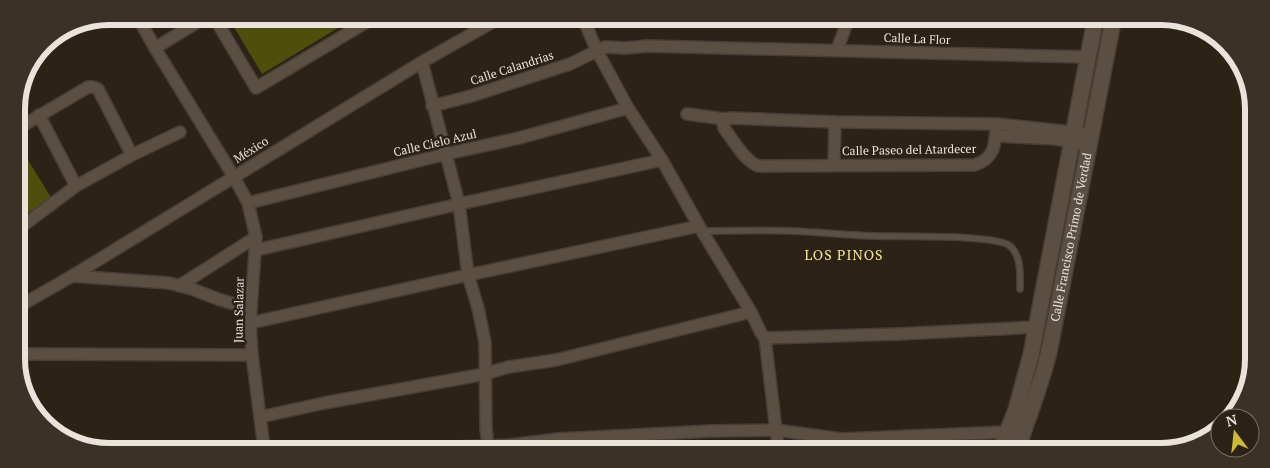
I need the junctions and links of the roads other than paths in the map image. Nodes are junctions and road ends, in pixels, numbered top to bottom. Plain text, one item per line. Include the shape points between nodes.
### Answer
1 (142, 25) edge
2 (193, 25) edge
3 (219, 25) edge
4 (362, 25) edge
5 (488, 25) edge
6 (586, 25) edge
7 (846, 25) edge
8 (1094, 25) edge
9 (1112, 25) edge
10 (154, 48) junction
11 (837, 50) junction
12 (597, 51) junction
13 (1088, 57) junction
14 (422, 62) junction
15 (432, 106) junction
16 (628, 108) junction
17 (687, 114) dead end
18 (39, 115) junction
19 (725, 119) junction
20 (834, 122) junction
21 (996, 124) junction
22 (25, 125) edge
23 (180, 132) dead end
24 (996, 136) junction
25 (1073, 137) junction
26 (1090, 139) junction
27 (446, 154) junction
28 (132, 156) junction
29 (662, 160) junction
30 (834, 165) junction
31 (234, 177) junction
32 (76, 186) junction
33 (248, 203) junction
34 (458, 204) junction
35 (25, 224) edge
36 (701, 229) junction
37 (256, 237) junction
38 (256, 250) junction
39 (468, 274) junction
40 (72, 276) junction
41 (179, 286) junction
42 (1020, 289) dead end
43 (25, 303) edge
44 (251, 309) junction
45 (751, 312) junction
46 (250, 323) junction
47 (1036, 327) junction
48 (765, 338) junction
49 (25, 354) edge
50 (252, 354) junction
51 (484, 374) junction
52 (260, 417) junction
53 (776, 430) junction
54 (1007, 432) junction
55 (263, 443) edge
56 (488, 443) edge
57 (524, 443) edge
58 (779, 443) edge
59 (1005, 443) edge
60 (1019, 443) edge

1 - 10 street, Juan Salazar
2 - 10 street
3 - 4 street via 256,88
5 - 14 street, México
6 - 12 street
7 - 11 street
8 - 13 main road, Calle Francisco Primo de Verdad
9 - 26 main road, Calle Francisco Primo de Verdad
10 - 31 street, Juan Salazar
11 - 12 street, Calle La Flor via 648,46 606,47
11 - 13 street, Calle La Flor
12 - 15 street, Calle Calandrias via 570,64
12 - 16 street
13 - 25 main road, Calle Francisco Primo de Verdad
14 - 15 street
14 - 31 street, México
15 - 27 street
16 - 27 street, Calle Cielo Azul
16 - 29 street
17 - 19 street, Calle Paseo del Atardecer
18 - 22 street
18 - 28 street via 88,86 98,89
18 - 32 street
19 - 20 street, Calle Paseo del Atardecer
19 - 30 street, Calle Paseo del Atardecer via 724,128 758,166
20 - 21 street, Calle Paseo del Atardecer
20 - 30 street, Calle Paseo del Atardecer
21 - 24 street, Calle Paseo del Atardecer
21 - 25 street, Calle Paseo del Atardecer
23 - 28 street
24 - 25 street, Calle Paseo del Atardecer
24 - 30 street, Calle Paseo del Atardecer via 988,158 974,165
25 - 26 street, Calle Paseo del Atardecer
25 - 47 main road, Calle Francisco Primo de Verdad
26 - 60 main road, Calle Francisco Primo de Verdad via 1045,371
27 - 33 street, Calle Cielo Azul
27 - 34 street
28 - 32 street
29 - 34 street
29 - 36 street
31 - 33 street, Juan Salazar
31 - 40 street, México
32 - 35 street
33 - 37 street, Juan Salazar
34 - 38 street
34 - 39 street
36 - 39 street
36 - 42 lane via 1002,242 1009,245 1018,260
36 - 45 street
37 - 38 street, Juan Salazar
37 - 41 street
38 - 44 street, Juan Salazar
39 - 46 street
39 - 51 street via 484,342
40 - 41 street
40 - 43 street, México
41 - 44 street
44 - 46 street, Juan Salazar
45 - 48 street
45 - 51 street via 556,360
46 - 50 street, Juan Salazar
47 - 48 street
47 - 54 main road, Calle Francisco Primo de Verdad via 1029,364
48 - 53 street
49 - 50 street
50 - 52 street, Juan Salazar
51 - 52 street
51 - 56 street
52 - 55 street, Juan Salazar
53 - 54 street via 841,438
53 - 57 street via 558,438
53 - 58 street
54 - 59 main road, Calle Francisco Primo de Verdad

